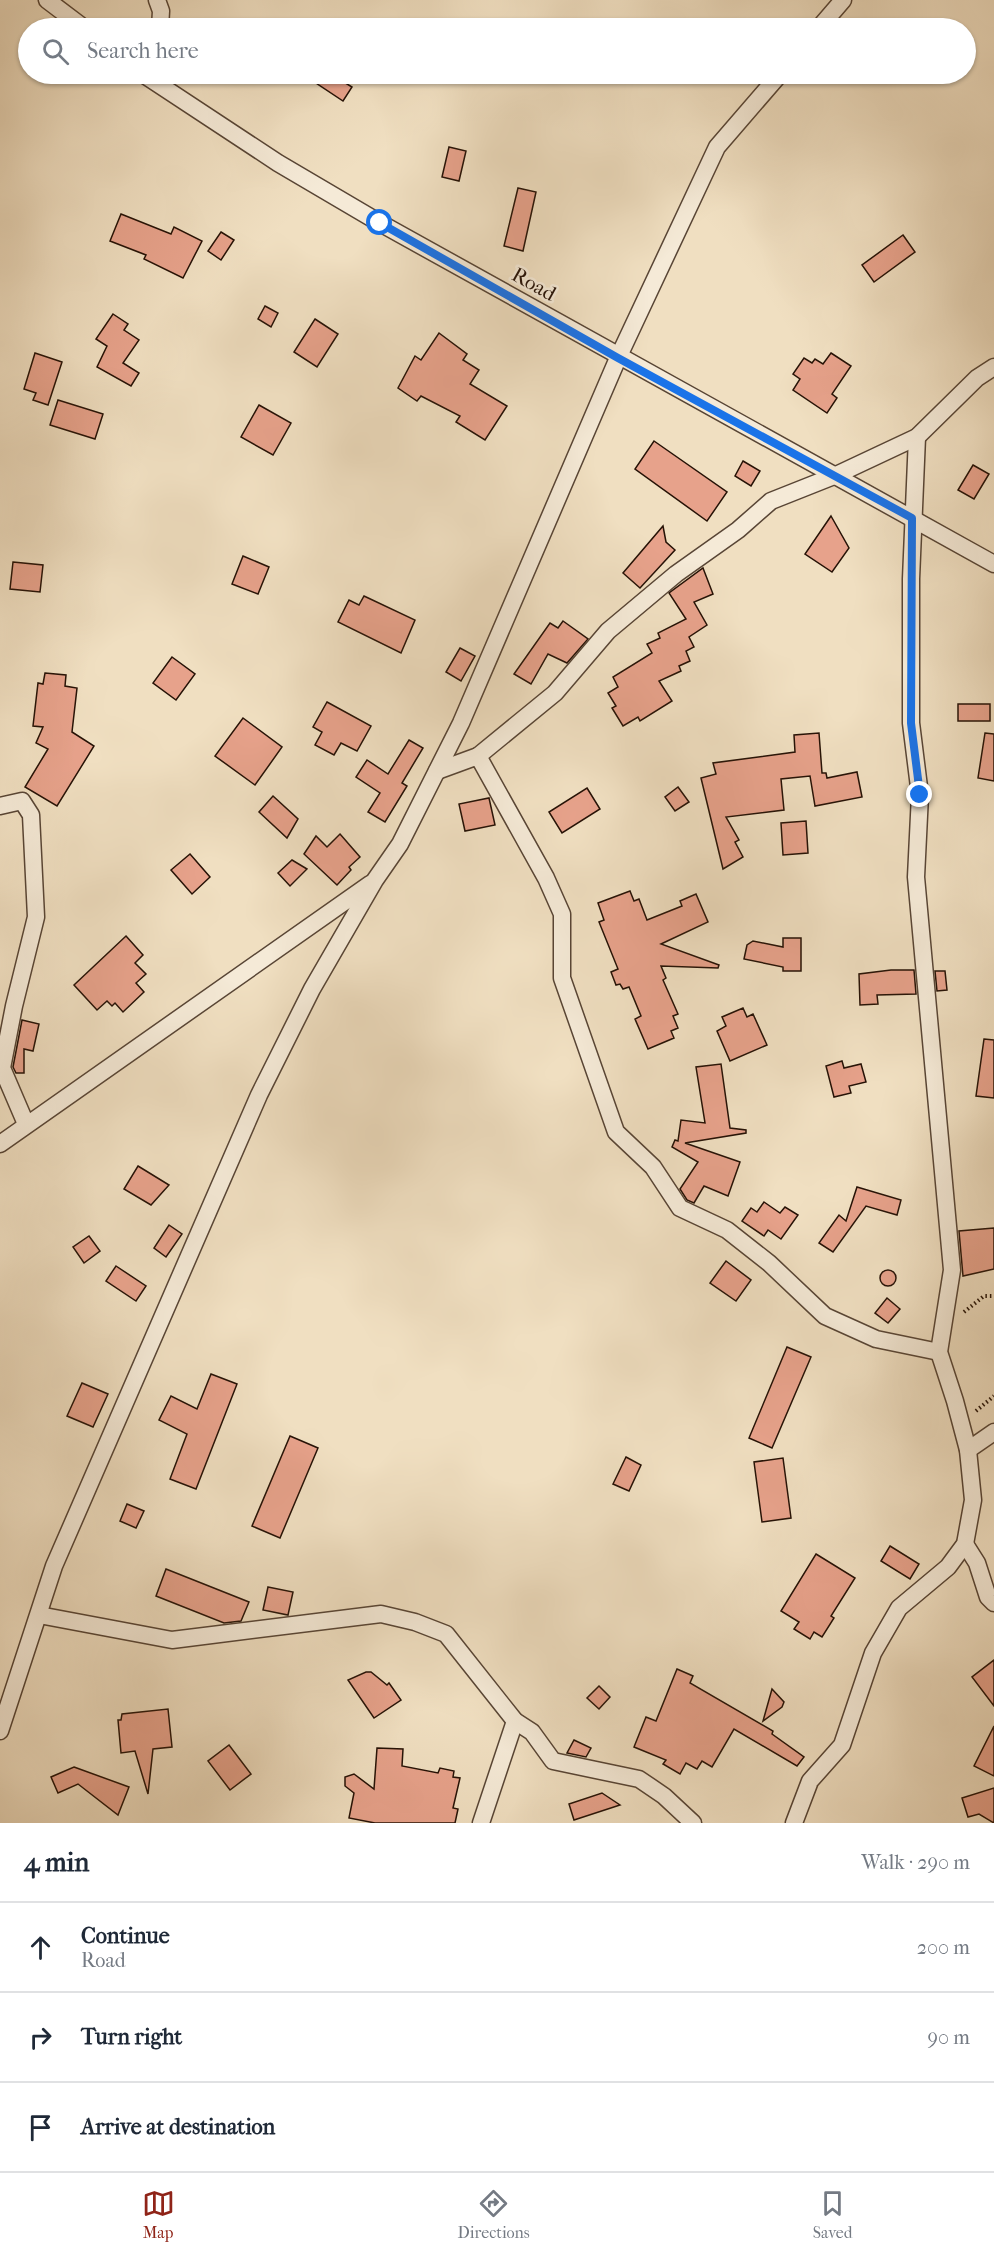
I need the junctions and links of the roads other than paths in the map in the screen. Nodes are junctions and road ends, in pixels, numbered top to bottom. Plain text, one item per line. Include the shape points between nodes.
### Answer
1 (47, 0) edge
2 (157, 0) edge
3 (843, 0) edge
4 (71, 18) edge
5 (161, 18) edge
6 (828, 18) edge
7 (162, 84) edge
8 (771, 84) edge
9 (618, 358) junction
10 (994, 367) edge
11 (917, 437) junction
12 (834, 476) junction
13 (912, 518) junction
14 (994, 564) edge
15 (478, 756) junction
16 (437, 771) junction
17 (0, 806) edge
18 (375, 880) junction
19 (26, 1124) junction
20 (0, 1144) edge
21 (939, 1352) junction
22 (994, 1432) edge
23 (968, 1450) junction
24 (965, 1544) junction
25 (994, 1604) edge
26 (39, 1615) junction
27 (515, 1721) junction
28 (0, 1731) edge
29 (481, 1823) edge
30 (693, 1823) edge
31 (794, 1823) edge

1 - 4 street
2 - 5 street
3 - 6 street
7 - 9 street, Road via 279,164
8 - 9 street via 717,147
9 - 12 street, Road
9 - 16 street
10 - 11 street via 977,378
11 - 12 street
11 - 13 street
12 - 13 street, Road
12 - 15 street via 771,501 676,574 608,631 555,693
13 - 14 street, Road
13 - 21 street via 911,723 920,795 916,877 952,1270
15 - 16 street
15 - 21 street via 562,914 562,978 616,1132 653,1167 680,1208 727,1230 770,1263 825,1316 876,1339
16 - 18 street via 400,844
17 - 19 street via 22,801 31,815 36,917 2,1068
18 - 19 street
18 - 26 street via 312,989 259,1095 54,1566
19 - 20 street
21 - 23 street
22 - 23 street
23 - 24 street via 974,1500
24 - 25 street
24 - 31 street via 948,1567 899,1608 873,1653 842,1745 810,1781
26 - 27 street via 172,1640 381,1614 446,1634
26 - 28 street
27 - 29 street
27 - 30 street via 532,1732 553,1761 639,1779

